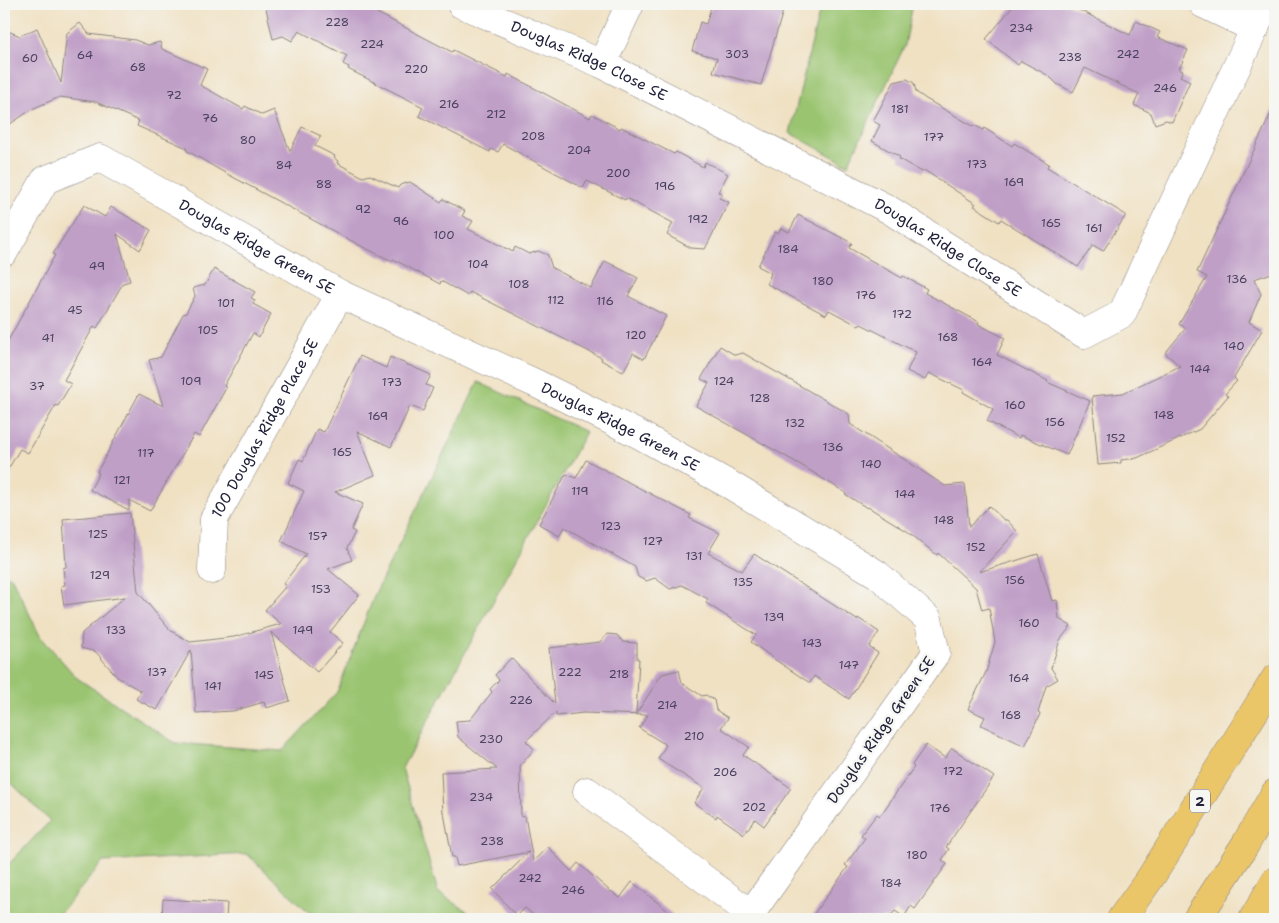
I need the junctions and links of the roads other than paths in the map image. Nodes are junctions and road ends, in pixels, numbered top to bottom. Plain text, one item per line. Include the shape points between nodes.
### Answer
1 (461, 4) edge
2 (630, 4) edge
3 (1203, 4) edge
4 (1266, 4) edge
5 (1255, 29) junction
6 (602, 64) junction
7 (4, 252) edge
8 (340, 294) junction
9 (212, 570) dead end
10 (1275, 679) edge
11 (587, 791) dead end
12 (1275, 793) edge
13 (1275, 881) edge
14 (749, 917) edge
15 (1122, 919) edge
16 (1197, 919) edge
17 (1253, 919) edge

1 - 6 street, Douglas Ridge Close SE
2 - 6 street
3 - 5 street
4 - 5 street, Douglas Ridge Close SE
5 - 6 street, Douglas Ridge Close SE via 1122,314 1084,334 888,209
7 - 8 street, Douglas Ridge Green SE via 45,180 100,158
8 - 9 street, 100 Douglas Ridge Place SE via 214,519
8 - 14 street, Douglas Ridge Green SE via 640,435 732,486 877,574 928,618 936,653
10 - 15 highway, 2 via 1157,869
11 - 14 street
12 - 16 highway
13 - 17 highway

